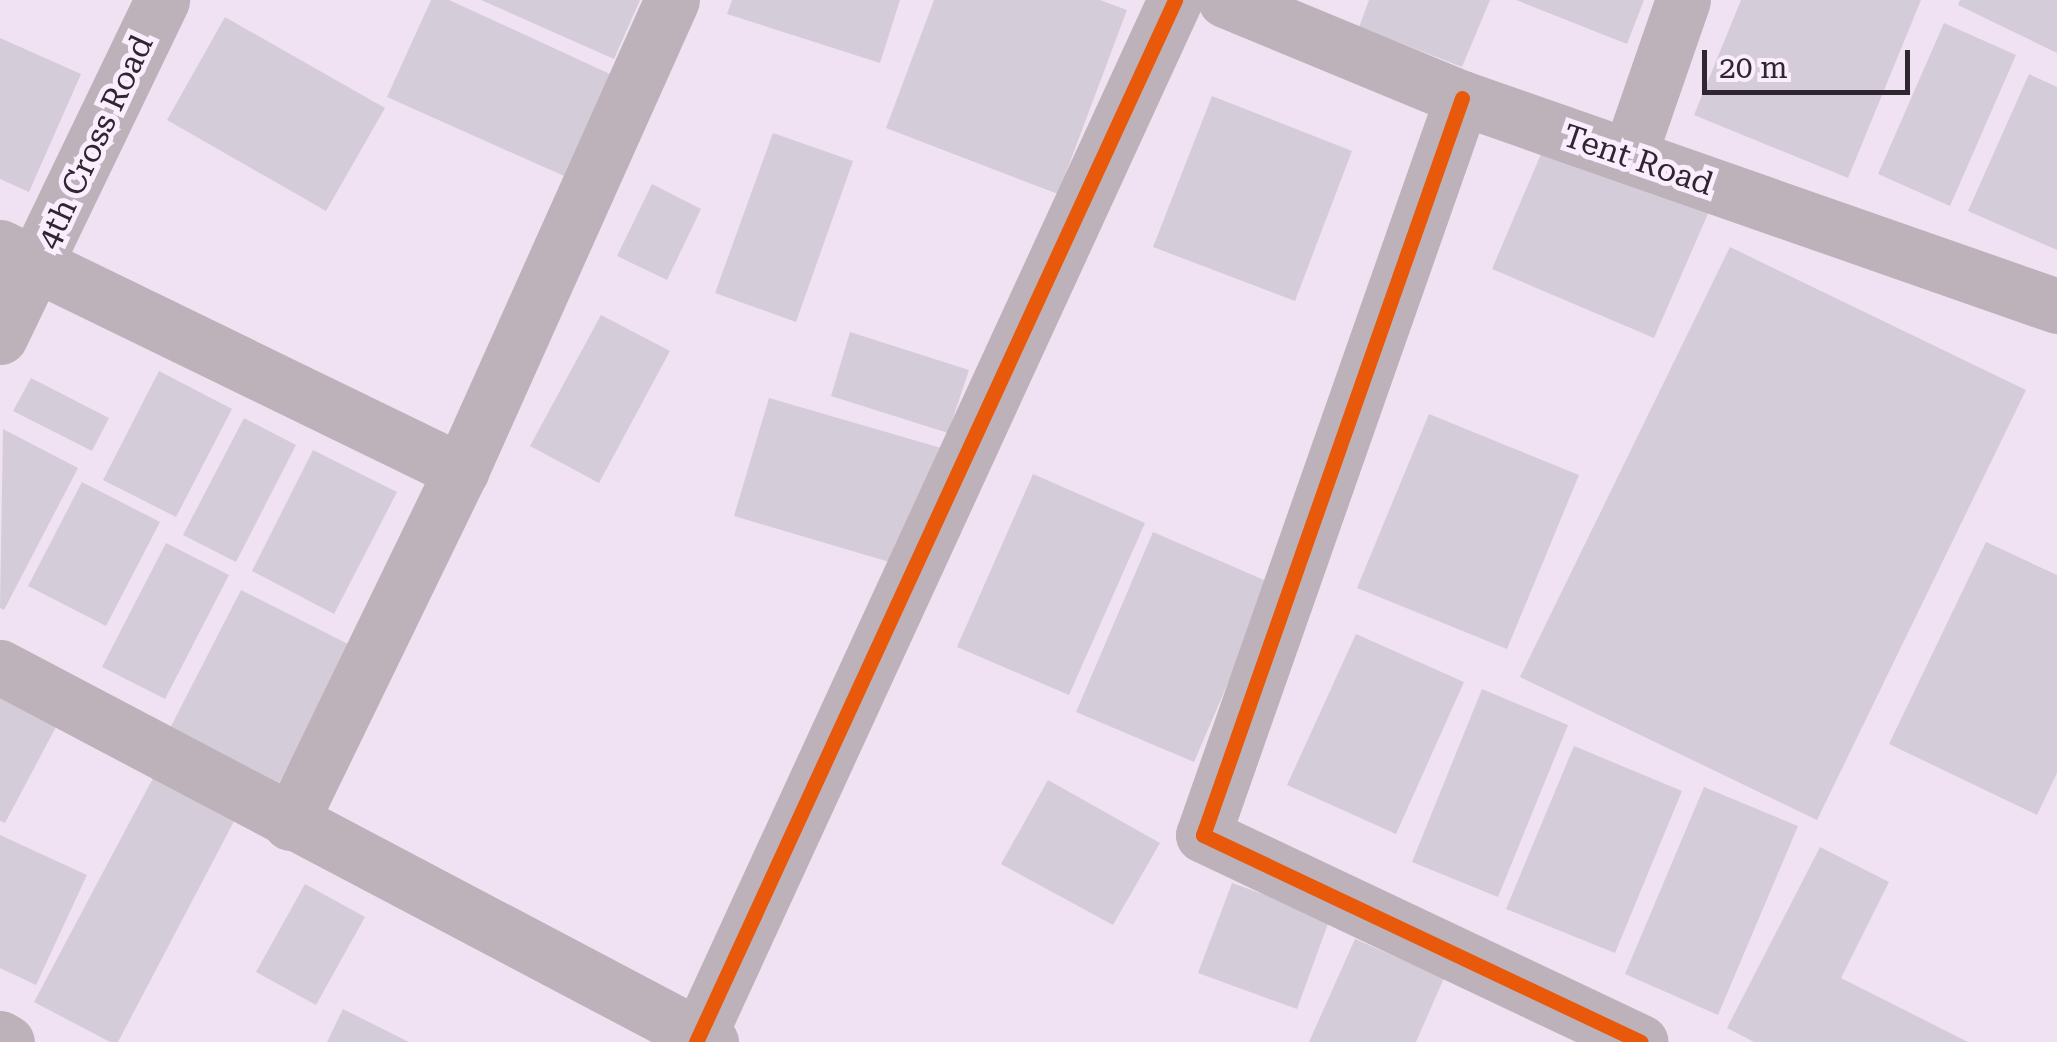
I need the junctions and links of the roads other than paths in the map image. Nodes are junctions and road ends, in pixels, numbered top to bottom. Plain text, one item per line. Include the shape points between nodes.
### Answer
1 (162, 0) edge
2 (672, 0) edge
3 (1175, 0) edge
4 (1225, 0) edge
5 (1683, 0) edge
6 (1318, 19) edge
7 (1462, 98) junction
8 (1628, 156) junction
9 (18, 256) edge
10 (2057, 306) edge
11 (0, 337) edge
12 (460, 471) junction
13 (0, 666) edge
14 (290, 823) junction
15 (0, 1038) edge
16 (702, 1040) edge
17 (7, 1042) edge
18 (1640, 1042) edge

1 - 9 street, 4th Cross Road
2 - 12 street
3 - 16 street
4 - 6 street, Tent Road
5 - 8 street
6 - 7 street, Tent Road
7 - 8 street, Tent Road
7 - 18 street via 1203,834
8 - 10 street, Tent Road
9 - 11 street, 4th Cross Road
9 - 12 street
12 - 14 street
13 - 14 street
14 - 16 street
15 - 17 street

